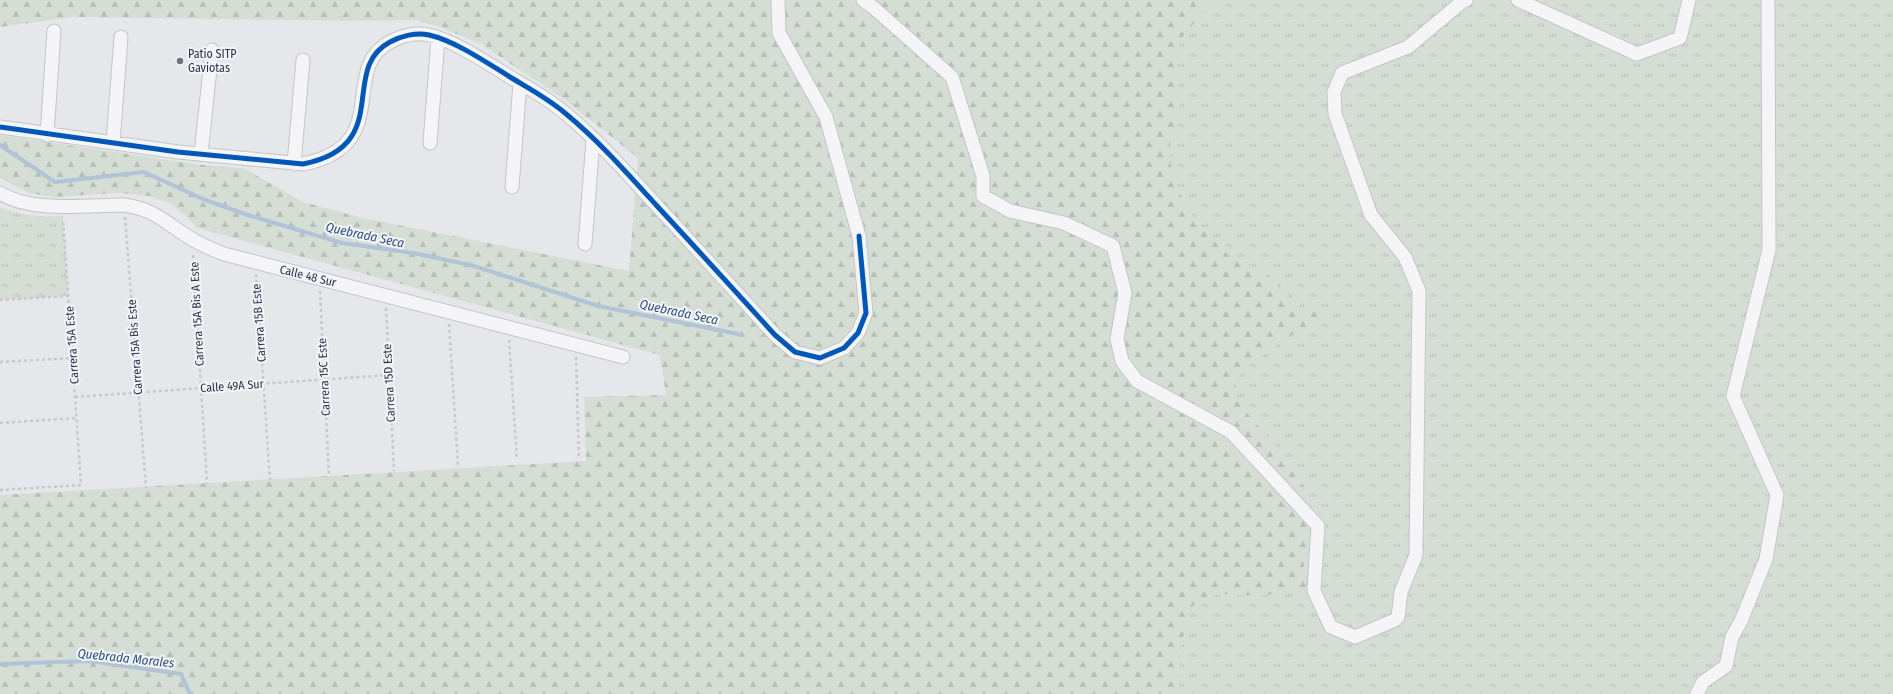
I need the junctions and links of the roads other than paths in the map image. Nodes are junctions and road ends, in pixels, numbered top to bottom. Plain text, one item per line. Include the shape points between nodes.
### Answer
1 (778, 0) edge
2 (863, 0) edge
3 (1466, 0) edge
4 (1518, 0) edge
5 (1689, 0) edge
6 (1768, 0) edge
7 (54, 31) dead end
8 (121, 36) dead end
9 (438, 38) junction
10 (212, 50) dead end
11 (303, 60) dead end
12 (520, 83) junction
13 (0, 127) edge
14 (47, 135) junction
15 (593, 140) junction
16 (430, 143) dead end
17 (113, 144) junction
18 (201, 154) junction
19 (294, 164) junction
20 (512, 187) dead end
21 (0, 193) edge
22 (585, 244) dead end
23 (623, 357) dead end
24 (1697, 694) edge

1 - 15 street via 779,33 826,116 860,236 866,312 858,334 844,348 820,358 795,352 775,335 625,169
2 - 3 street via 952,77 983,176 983,196 1010,211 1064,223 1113,246 1125,293 1117,339 1122,361 1137,381 1230,432 1318,526 1314,591 1331,627 1356,637 1398,617 1401,592 1416,554 1418,291 1405,257 1371,215 1334,114 1334,92 1342,73 1408,47
4 - 5 street via 1636,54 1680,38
6 - 24 street via 1769,250 1733,396 1777,495 1766,559 1741,621 1732,636 1726,666 1703,682
7 - 14 street
8 - 17 street
9 - 12 street via 469,52
9 - 16 street
9 - 19 street via 428,34 413,34 402,36 380,47 368,64 361,111 349,141 330,157
10 - 18 street
11 - 19 street
12 - 15 street via 561,110
12 - 20 street
13 - 14 street
14 - 17 street
15 - 22 street
17 - 18 street
18 - 19 street
21 - 23 street, Calle 48 Sur via 24,204 135,207 156,214 192,239 224,254

